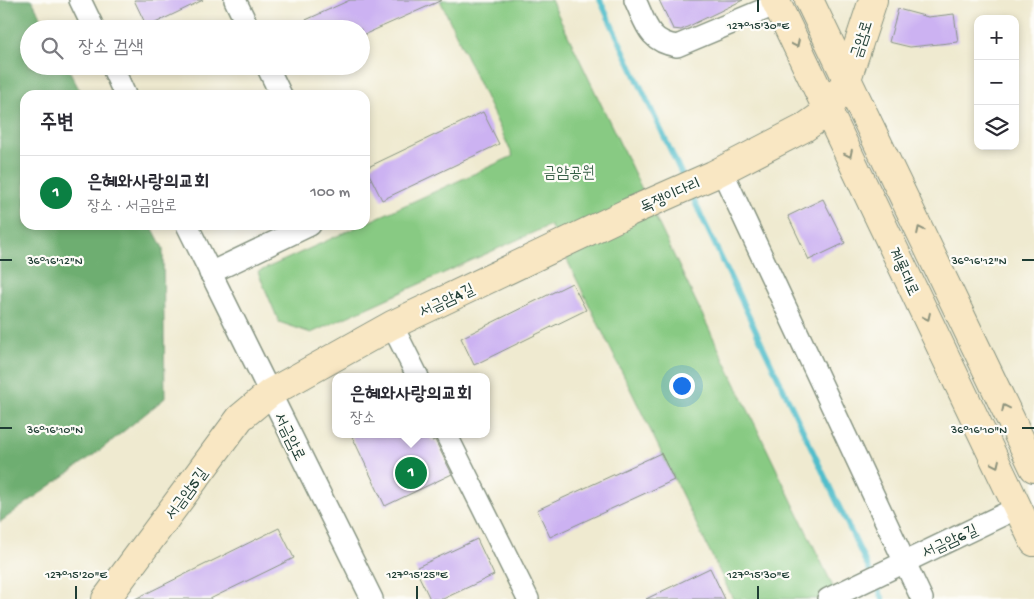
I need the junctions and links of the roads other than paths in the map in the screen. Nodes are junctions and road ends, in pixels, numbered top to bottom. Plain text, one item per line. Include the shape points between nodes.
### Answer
1 (80, 0) edge
2 (235, 0) edge
3 (636, 0) edge
4 (809, 0) edge
5 (873, 0) edge
6 (776, 2) edge
7 (90, 20) edge
8 (245, 20) edge
9 (116, 75) edge
10 (271, 75) edge
11 (847, 79) junction
12 (123, 90) edge
13 (279, 90) edge
14 (828, 111) junction
15 (717, 173) junction
16 (627, 213) joint
17 (189, 230) edge
18 (300, 230) edge
19 (210, 273) junction
20 (392, 325) junction
21 (416, 373) edge
22 (270, 393) junction
23 (448, 438) edge
24 (1034, 468) edge
25 (1017, 508) junction
26 (1034, 542) edge
27 (904, 561) junction
28 (106, 599) edge
29 (372, 599) edge
30 (528, 599) edge
31 (828, 599) edge
32 (922, 599) edge

1 - 7 street
2 - 8 street
3 - 6 street via 651,34 663,44 677,46
4 - 11 main road, 계룡대로
5 - 11 main road, 금암로
6 -> 14 main road, 계룡대로
9 - 12 street
10 - 13 street
11 - 14 main road
24 -> 11 main road, 계룡대로
14 - 15 main road via 804,128
14 -> 25 main road, 계룡대로
15 - 16 main road, 독쟁이다리
15 - 27 street
16 - 20 main road, 서금암4길
17 - 19 street, 서금암로
18 - 19 street
19 - 22 street, 서금암로
20 - 21 street
20 - 22 main road, 서금암4길
22 - 28 main road, 서금암5길 via 240,418
22 - 29 street, 서금암로
23 - 30 street
25 - 26 main road, 계룡대로
25 - 27 street, 서금암6길
27 - 31 street, 서금암6길
27 - 32 street

